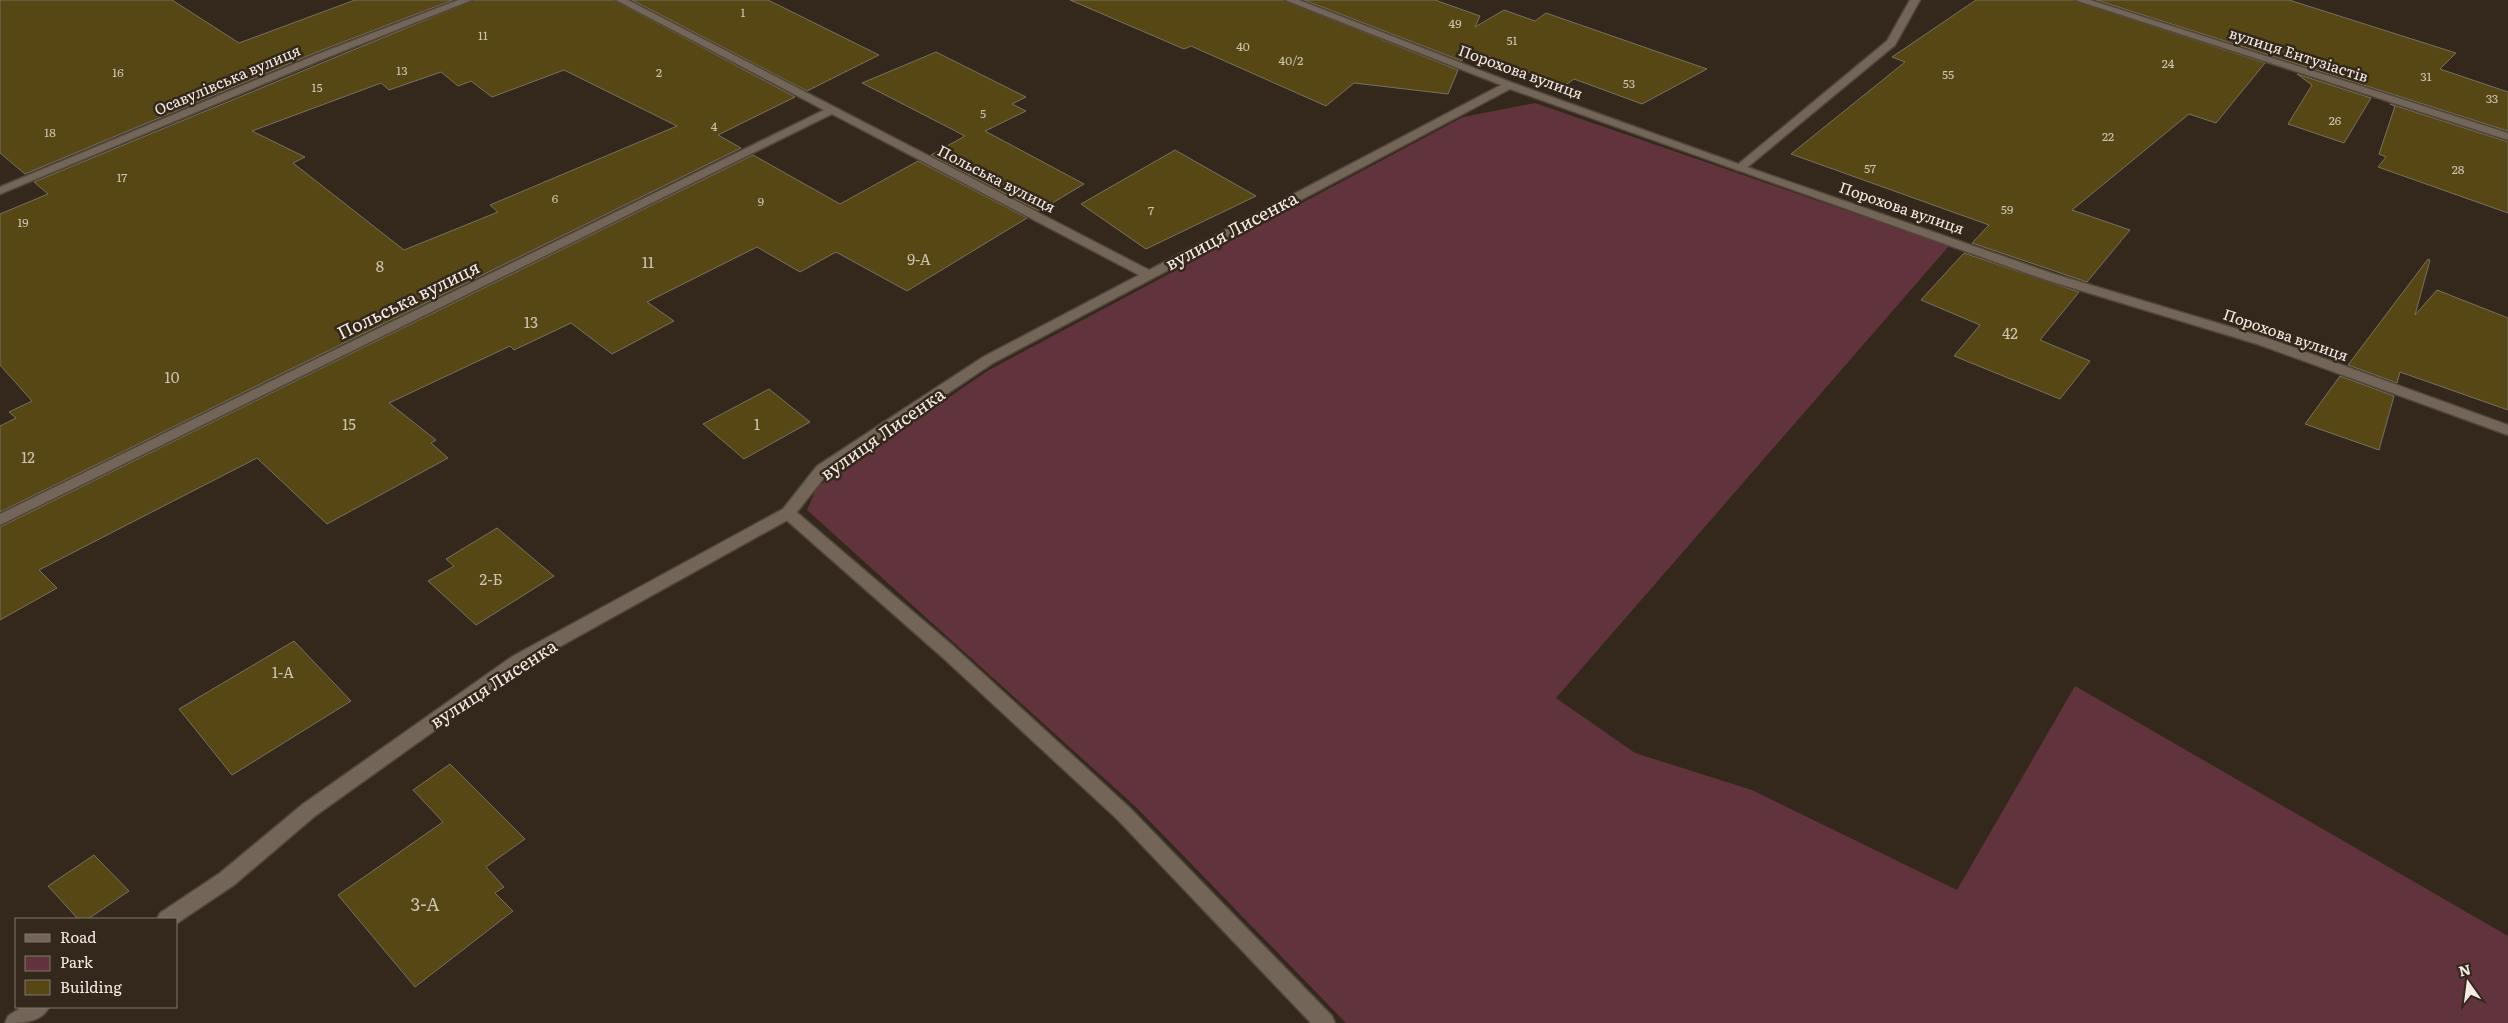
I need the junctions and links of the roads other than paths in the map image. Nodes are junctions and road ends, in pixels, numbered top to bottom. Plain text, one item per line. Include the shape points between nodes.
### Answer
1 (467, 0) edge
2 (621, 0) edge
3 (1290, 0) edge
4 (1915, 0) edge
5 (2080, 0) edge
6 (1509, 85) junction
7 (832, 110) junction
8 (2508, 137) edge
9 (1740, 168) junction
10 (0, 191) edge
11 (1147, 274) junction
12 (2508, 430) edge
13 (788, 513) junction
14 (0, 520) edge
15 (168, 918) edge
16 (38, 1008) edge
17 (15, 1023) edge
18 (1325, 1023) edge

1 - 10 street, Осавулівська вулиця via 322,56
2 - 7 street, Польська вулиця
3 - 6 street, Порохова вулиця
4 - 9 street via 1905,12 1901,28 1891,43
5 - 8 street, вулиця Ентузіастів
6 - 9 street, Порохова вулиця
6 - 11 street, вулиця Лисенка
7 - 11 street, Польська вулиця
7 - 14 street, Польська вулиця
9 - 12 street, Порохова вулиця via 2050,277 2262,341
11 - 13 street, вулиця Лисенка via 988,360 822,470
13 - 15 street, вулиця Лисенка via 519,661 309,810 227,879
13 - 18 street via 947,651 1123,813
16 - 17 street

